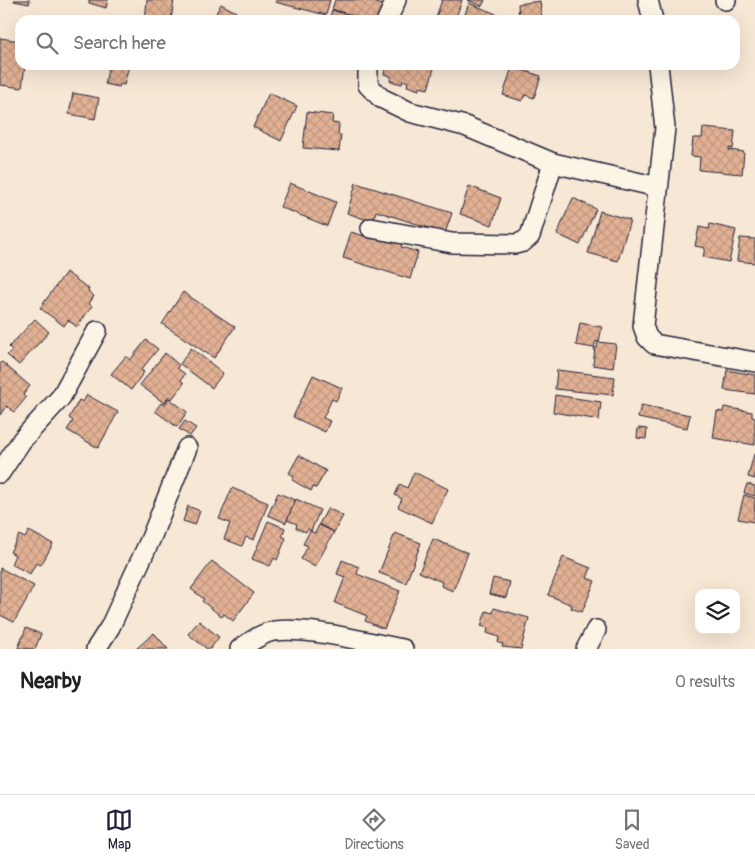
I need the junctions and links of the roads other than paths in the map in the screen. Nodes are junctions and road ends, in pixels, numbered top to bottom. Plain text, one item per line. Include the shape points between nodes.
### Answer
1 (396, 0) edge
2 (648, 0) edge
3 (389, 15) edge
4 (652, 15) edge
5 (368, 70) edge
6 (659, 70) edge
7 (552, 163) junction
8 (658, 187) junction
9 (371, 228) dead end
10 (97, 331) dead end
11 (755, 362) edge
12 (187, 448) dead end
13 (0, 473) edge
14 (596, 630) dead end
15 (96, 649) edge
16 (240, 649) edge
17 (403, 649) edge
18 (586, 649) edge

1 - 3 street
2 - 4 street
5 - 7 street via 368,85 381,98 410,112 465,126
6 - 8 street via 665,128
7 - 8 street
7 - 9 street via 530,236 523,242 452,243
8 - 11 street via 643,326 647,337 654,344
10 - 13 street via 61,398 22,440
12 - 15 street via 147,546 110,627
14 - 18 street
16 - 17 street via 272,631 313,632

